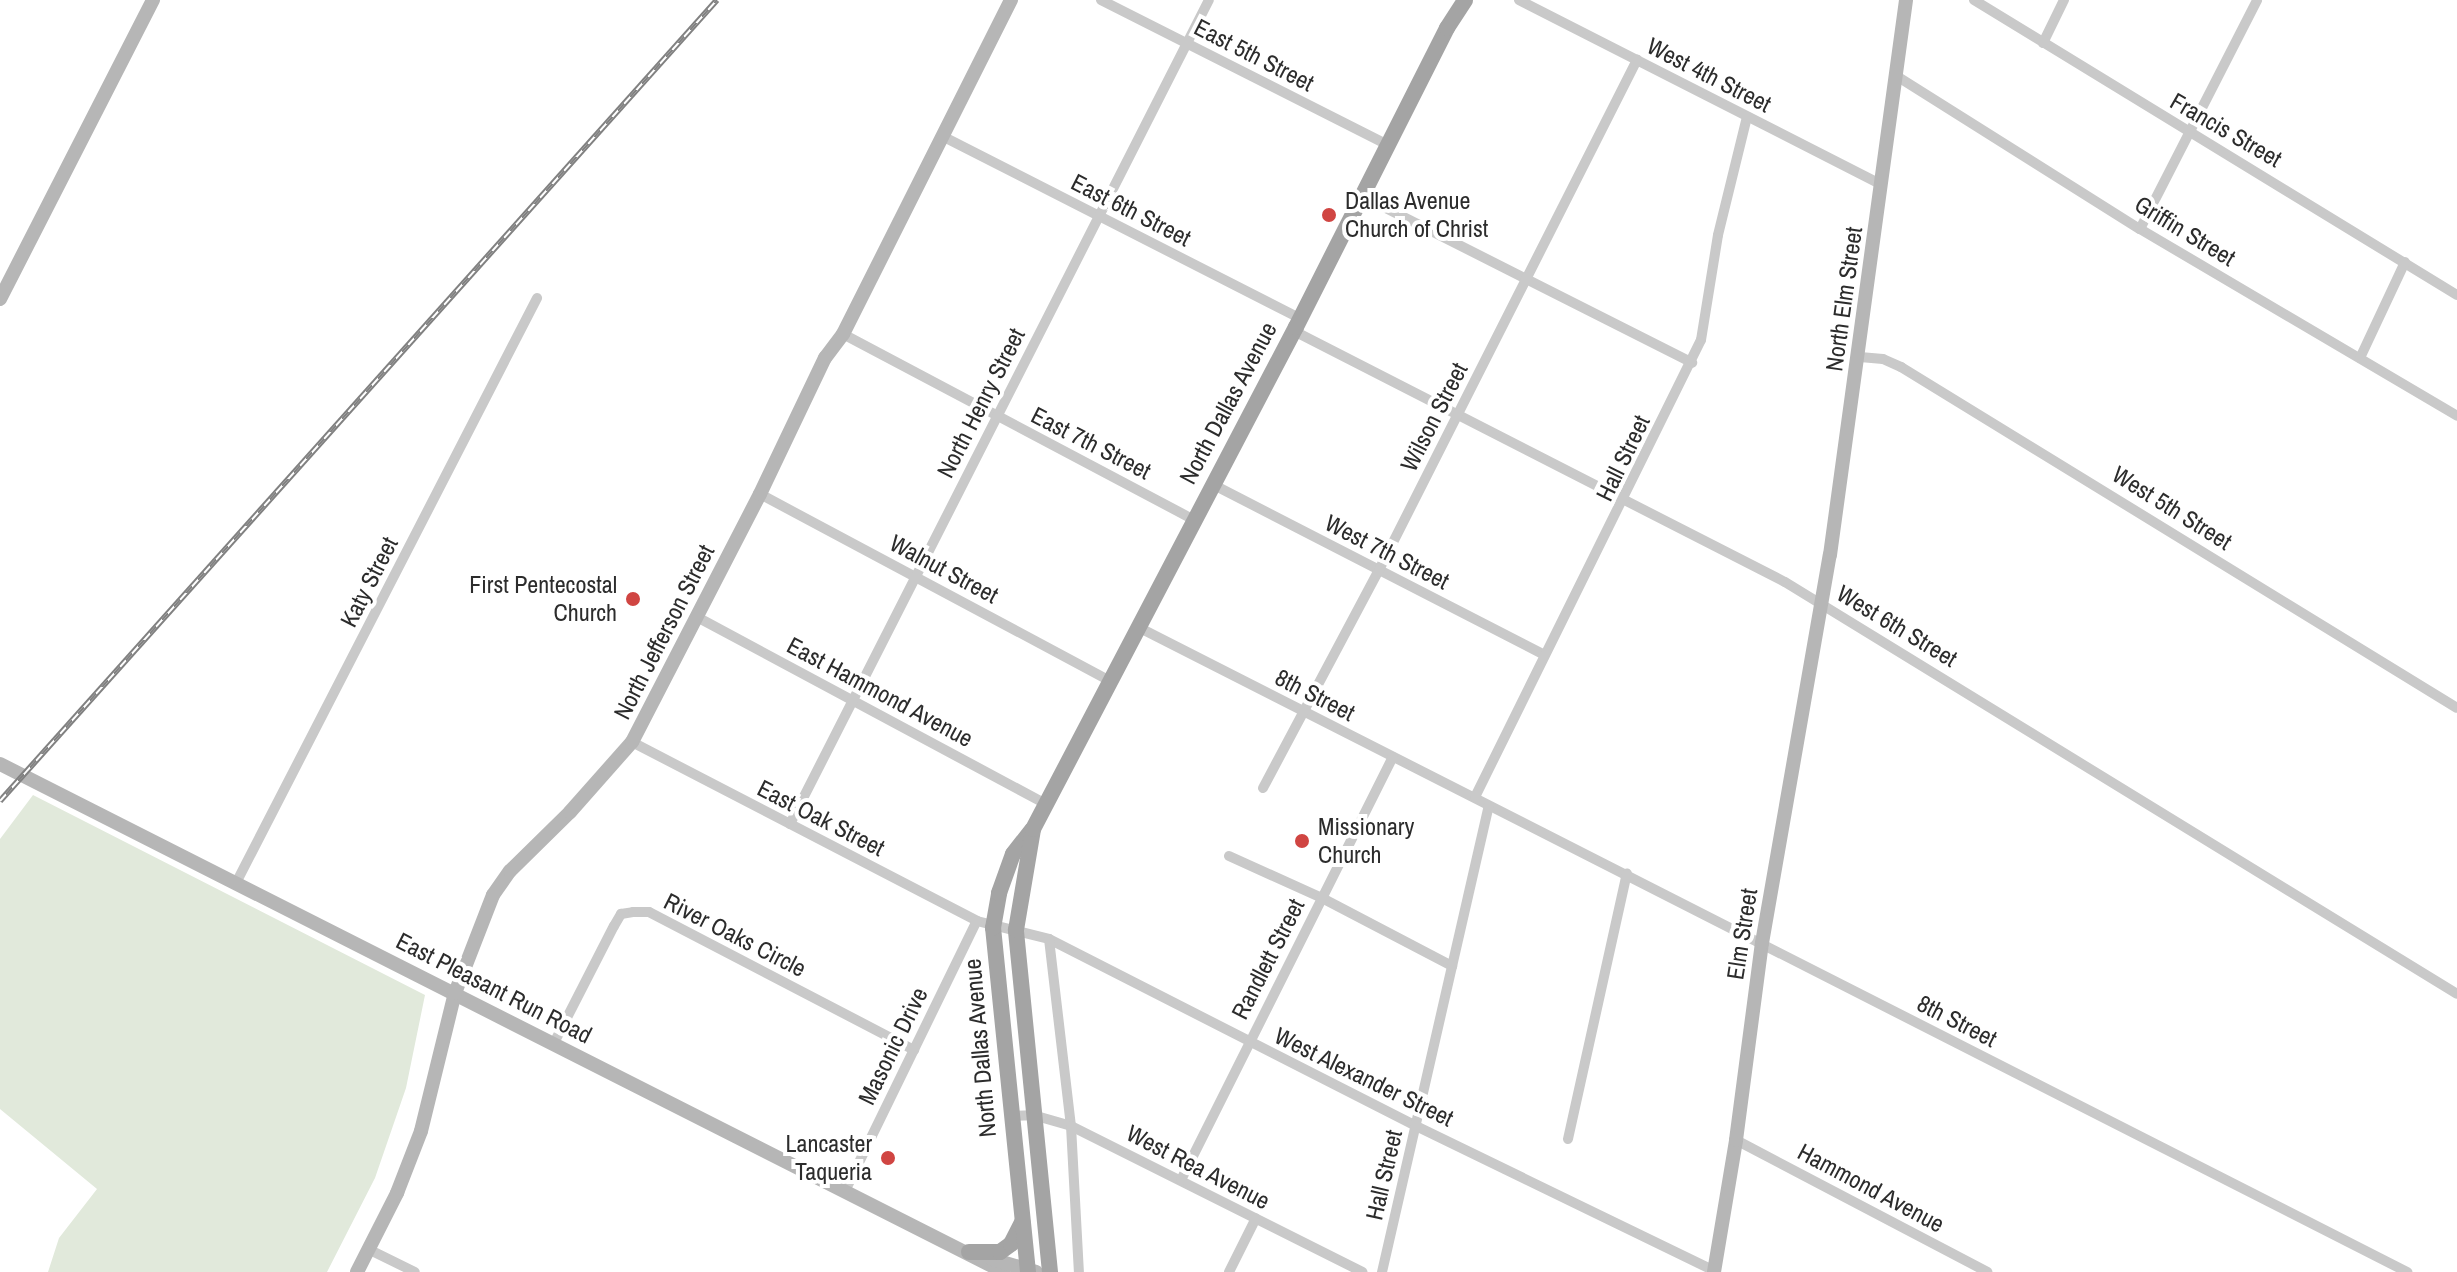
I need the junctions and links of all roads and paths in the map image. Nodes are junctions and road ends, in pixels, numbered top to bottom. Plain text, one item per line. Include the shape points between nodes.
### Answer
1 (153, 0) edge
2 (1011, 0) edge
3 (1101, 0) edge
4 (1209, 0) edge
5 (1465, 0) edge
6 (1519, 0) edge
7 (1906, 0) edge
8 (1974, 0) edge
9 (2064, 0) edge
10 (2257, 0) edge
11 (2043, 43) junction
12 (1188, 44) junction
13 (1637, 60) junction
14 (1895, 75) junction
15 (1747, 117) junction
16 (2189, 133) junction
17 (944, 137) junction
18 (1388, 145) junction
19 (1882, 185) junction
20 (1362, 196) junction
21 (1098, 215) junction
22 (2140, 229) junction
23 (2405, 262) junction
24 (1525, 279) junction
25 (2457, 295) edge
26 (537, 298) dead end
27 (0, 299) edge
28 (1297, 325) junction
29 (843, 334) junction
30 (1860, 357) junction
31 (2360, 358) junction
32 (1692, 363) junction
33 (1459, 412) junction
34 (2457, 416) edge
35 (997, 417) junction
36 (1212, 484) junction
37 (760, 494) junction
38 (1626, 499) junction
39 (1193, 519) junction
40 (1379, 570) junction
41 (917, 577) junction
42 (1822, 604) junction
43 (697, 617) junction
44 (1138, 627) junction
45 (1545, 655) junction
46 (1109, 680) junction
47 (856, 700) junction
48 (2457, 708) edge
49 (1304, 712) junction
50 (632, 742) junction
51 (1393, 757) junction
52 (0, 764) edge
53 (1263, 788) dead end
54 (1475, 797) junction
55 (1044, 803) junction
56 (1489, 806) junction
57 (790, 824) junction
58 (1033, 829) junction
59 (1229, 856) dead end
60 (1627, 873) junction
61 (236, 883) junction
62 (1322, 898) junction
63 (985, 925) junction
64 (1016, 930) junction
65 (1049, 939) junction
66 (1762, 943) junction
67 (1452, 966) junction
68 (455, 993) junction
69 (2457, 994) edge
70 (1249, 1042) junction
71 (554, 1043) junction
72 (914, 1050) junction
73 (1033, 1115) junction
74 (1010, 1116) junction
75 (1071, 1126) junction
76 (1416, 1126) junction
77 (1568, 1139) dead end
78 (1736, 1140) junction
79 (1181, 1180) junction
80 (846, 1189) junction
81 (1256, 1218) junction
82 (1022, 1220) junction
83 (368, 1249) junction
84 (969, 1252) junction
85 (1031, 1271) edge
86 (1714, 1271) edge
87 (357, 1272) edge
88 (415, 1272) edge
89 (1004, 1272) edge
90 (1050, 1272) edge
91 (1079, 1272) edge
92 (1229, 1272) edge
93 (1362, 1272) edge
94 (1382, 1272) edge
95 (1987, 1272) edge
96 (2407, 1272) edge

1 - 27 street
2 - 17 street, North Jefferson Street
3 - 12 street, East 5th Street
4 - 12 street, North Henry Street
5 - 18 main road, North Dallas Avenue
6 - 13 street, West 4th Street
7 - 14 street, North Elm Street
8 - 11 street, Francis Street
9 - 11 street
10 - 16 street
11 - 16 street, Francis Street
12 - 18 street, East 5th Street
12 - 21 street, North Henry Street
13 - 15 street, West 4th Street
13 - 24 street, Wilson Street
14 - 19 street, North Elm Street
14 - 22 street, Griffin Street
15 - 19 street, West 4th Street
15 - 32 street, Hall Street
16 - 22 street
16 - 23 street, Francis Street
17 - 21 street, East 6th Street
17 - 29 street, North Jefferson Street
18 - 20 main road, North Dallas Avenue
19 - 30 street, North Elm Street
20 - 24 street
20 - 28 main road, North Dallas Avenue
21 - 28 street, East 6th Street
21 - 35 street, North Henry Street
22 - 31 street, Griffin Street
23 - 25 street, Francis Street
23 - 31 street
24 - 32 street
24 - 33 street, Wilson Street
26 - 61 street, Katy Street
28 - 33 street, West 6th Street
28 - 36 main road, North Dallas Avenue
29 - 35 street, East 7th Street
29 - 37 street, North Jefferson Street via 825,358
30 - 42 street, North Elm Street
30 - 48 street, West 5th Street via 1901,367
31 - 34 street, Griffin Street
32 - 38 street, Hall Street
33 - 38 street, West 6th Street
33 - 40 street, Wilson Street
35 - 39 street, East 7th Street
35 - 41 street, North Henry Street
36 - 39 main road, North Dallas Avenue
36 - 40 street, West 7th Street
37 - 41 street, Walnut Street
37 - 43 street, North Jefferson Street
38 - 42 street, West 6th Street
38 - 45 street, Hall Street
39 - 44 main road, North Dallas Avenue
40 - 45 street, West 7th Street
40 - 49 street, Wilson Street
41 - 46 street, Walnut Street
41 - 47 street, North Henry Street
42 - 66 street, Elm Street
42 - 69 street, West 6th Street
43 - 47 street, East Hammond Avenue
43 - 50 street, North Jefferson Street
44 - 46 main road, North Dallas Avenue
44 - 49 street, 8th Street
45 - 54 street, Hall Street
46 - 55 main road, North Dallas Avenue
47 - 55 street, East Hammond Avenue
47 - 57 street, North Henry Street
49 - 51 street, 8th Street
49 - 53 street, Wilson Street
50 - 57 street, East Oak Street
50 - 68 street, North Jefferson Street via 510,871 483,915
51 - 54 street, 8th Street
51 - 62 street, Randlett Street
52 - 61 street, East Pleasant Run Road
54 - 56 street, 8th Street
55 - 58 main road, North Dallas Avenue
56 - 60 street, 8th Street
56 - 67 street, Hall Street
57 - 63 street, East Oak Street
58 - 63 main road, North Dallas Avenue via 1013,854
58 - 64 main road, North Dallas Avenue
59 - 62 street
60 - 66 street, 8th Street
60 - 77 street
61 - 68 street, East Pleasant Run Road
62 - 67 street
62 - 70 street, Randlett Street
63 - 64 street, West Alexander Street
63 - 72 street, Masonic Drive
63 - 74 main road, North Dallas Avenue
64 - 65 street, West Alexander Street
64 - 73 main road, North Dallas Avenue
65 - 70 street, West Alexander Street
65 - 75 street
66 - 78 street, Elm Street
66 - 96 street, 8th Street
67 - 76 street, Hall Street
68 - 71 street, East Pleasant Run Road
68 - 83 street, North Jefferson Street via 421,1131
70 - 76 street, West Alexander Street
70 - 79 street, Randlett Street
71 - 72 street, River Oaks Circle via 621,914 649,912
71 - 80 street, East Pleasant Run Road
72 - 80 street, Masonic Drive
73 - 74 street, West Rea Avenue
73 - 75 street, West Rea Avenue
73 - 90 main road, North Dallas Avenue
74 - 82 main road, North Dallas Avenue
75 - 79 street, West Rea Avenue
75 - 91 street
76 - 86 street, West Alexander Street
76 - 94 street, Hall Street
78 - 86 street, Elm Street
78 - 95 street, Hammond Avenue
79 - 81 street, West Rea Avenue
80 - 84 street, East Pleasant Run Road
81 - 92 street
81 - 93 street, West Rea Avenue
82 - 84 main road via 1011,1244 1000,1252
82 - 85 main road, North Dallas Avenue
83 - 87 street, North Jefferson Street
83 - 88 street
84 - 85 street
84 - 89 street

